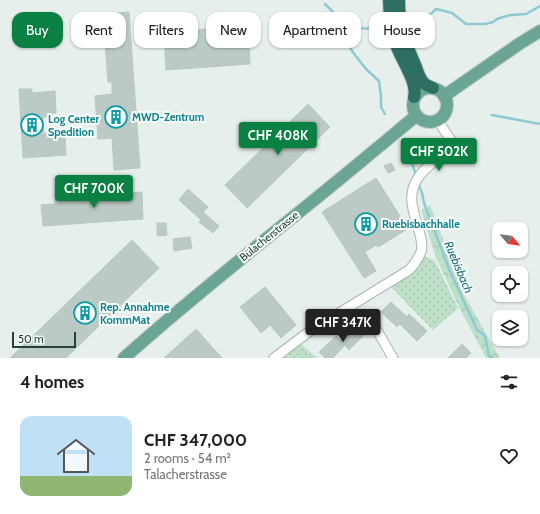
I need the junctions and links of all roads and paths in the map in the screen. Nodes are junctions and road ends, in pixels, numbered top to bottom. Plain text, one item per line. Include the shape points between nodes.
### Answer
1 (390, 0) edge
2 (399, 0) edge
3 (540, 31) edge
4 (434, 88) junction
5 (444, 96) junction
6 (414, 97) junction
7 (416, 116) junction
8 (438, 121) junction
9 (371, 320) dead end
10 (124, 358) edge
11 (274, 358) edge
12 (392, 358) edge

1 - 6 highway via 395,40 414,85
2 - 4 highway via 404,40 423,81
3 - 5 main road
4 - 5 main road
4 - 6 main road via 421,90
5 - 8 main road via 446,110
6 - 7 main road via 412,107
7 - 8 main road via 430,123
7 - 10 main road, Bülacherstrasse via 157,328
8 - 11 street via 455,146 423,171 413,186 411,202 422,240 416,262 409,270 310,331
9 - 12 street

